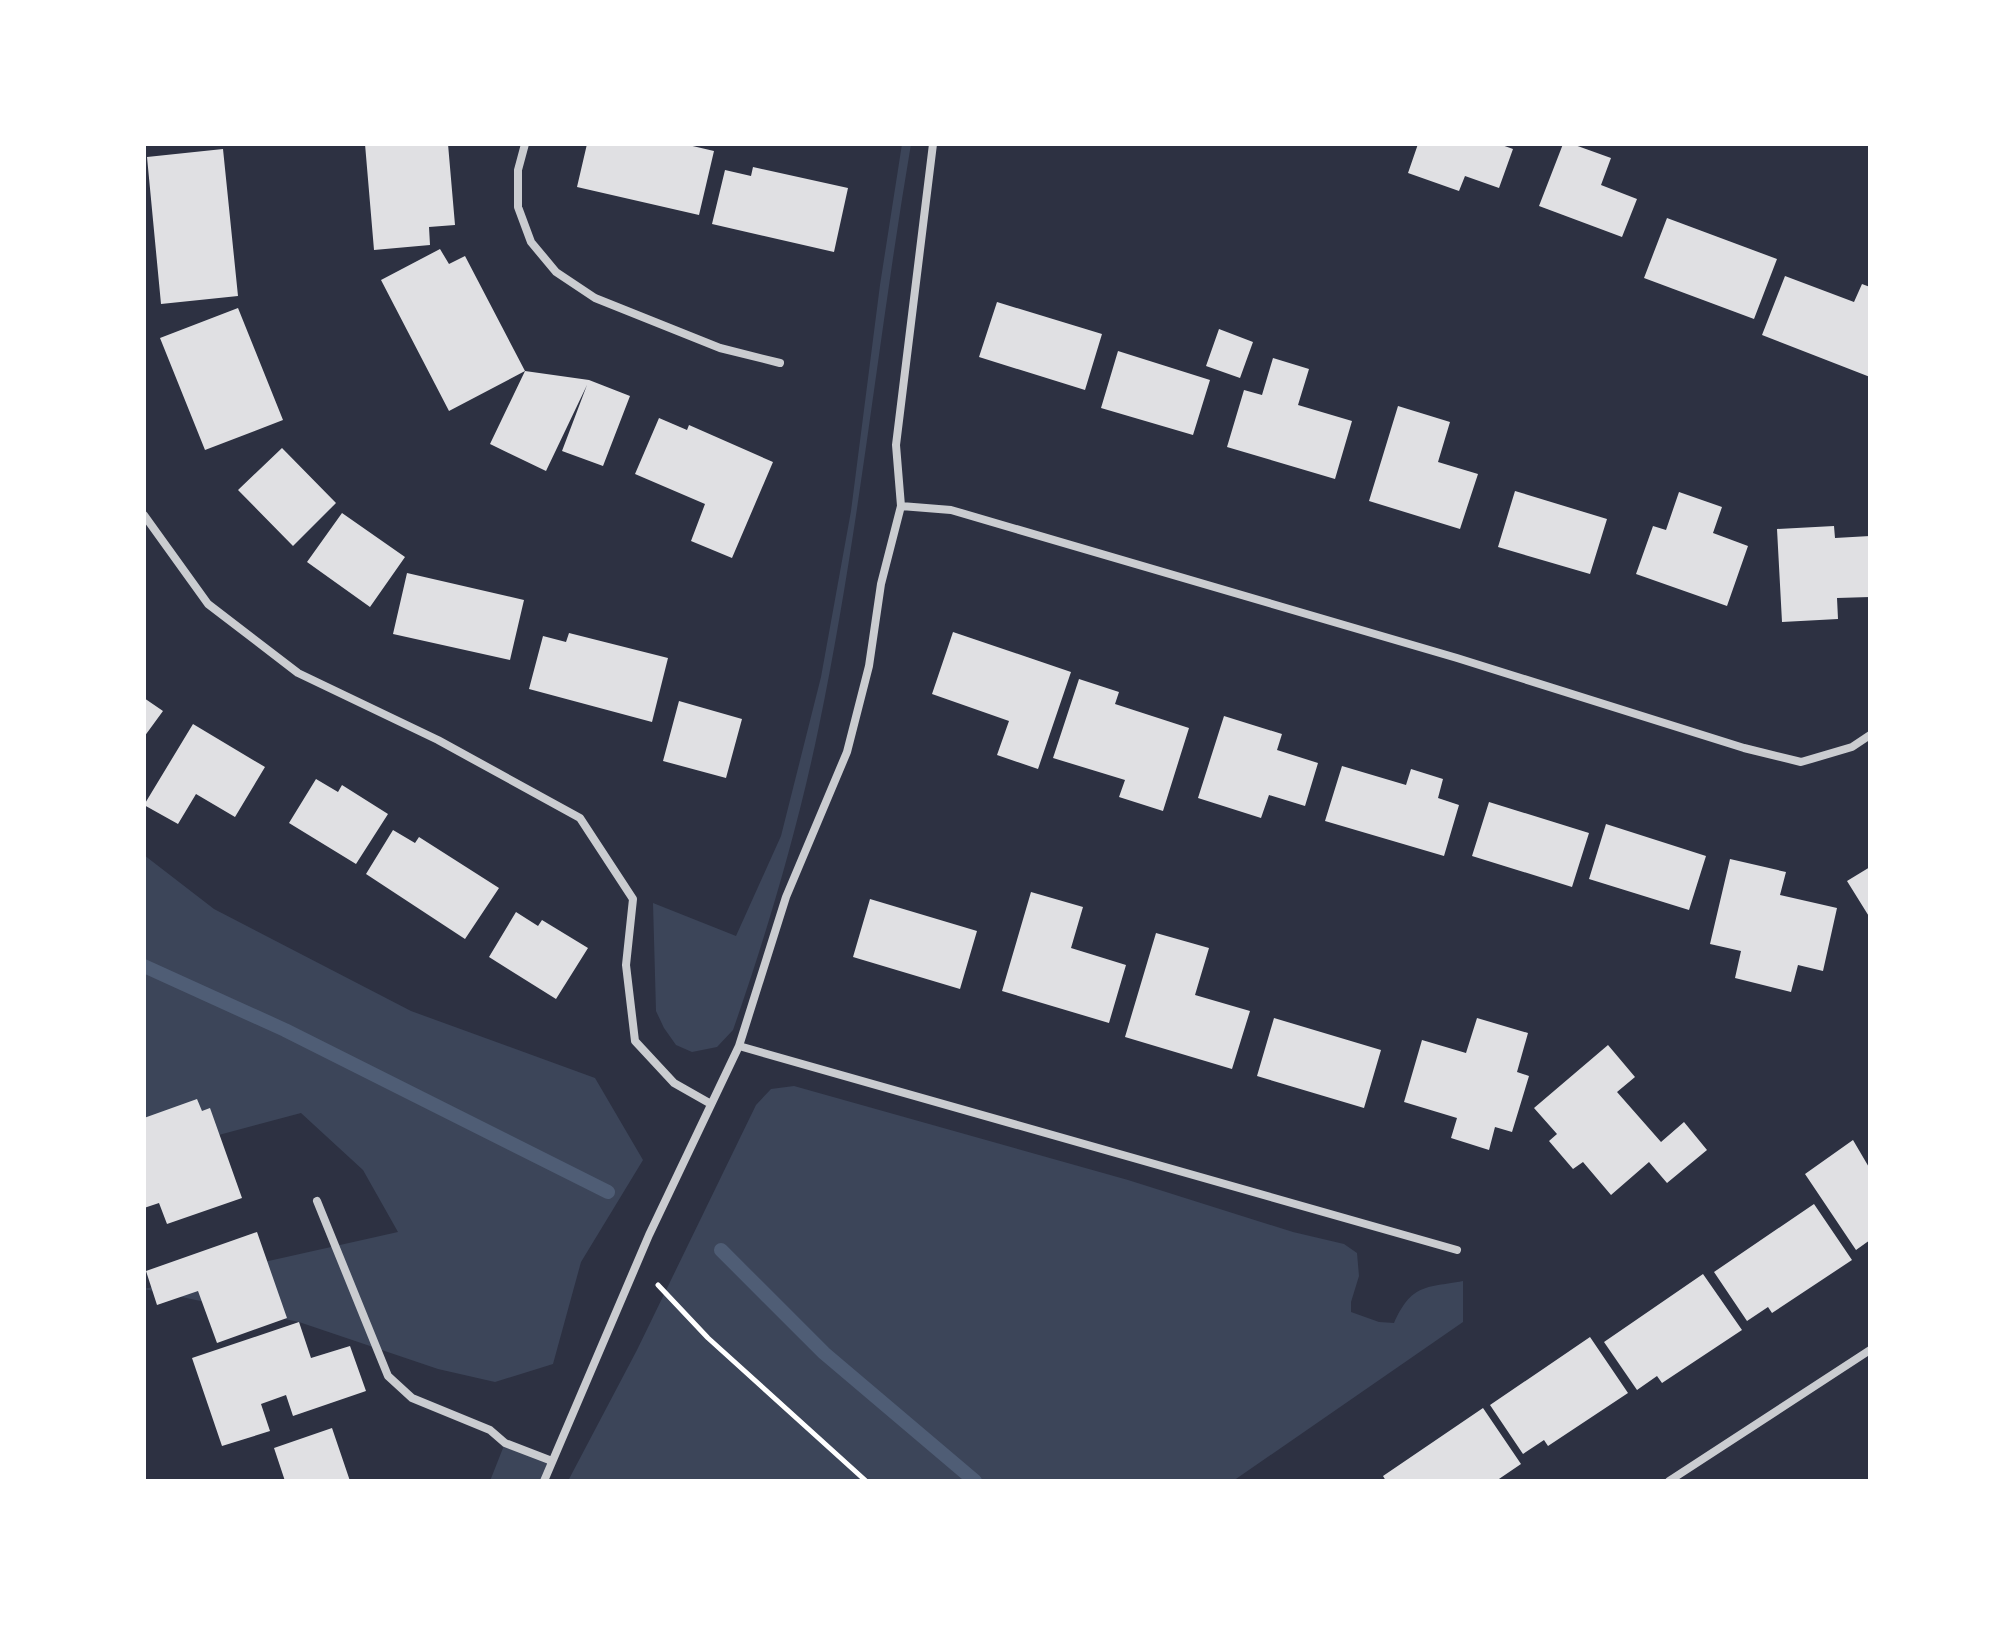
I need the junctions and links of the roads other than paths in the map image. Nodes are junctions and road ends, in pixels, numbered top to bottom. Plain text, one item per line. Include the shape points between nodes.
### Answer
1 (525, 144) edge
2 (933, 144) edge
3 (780, 363) dead end
4 (901, 506) junction
5 (144, 515) edge
6 (1870, 735) edge
7 (739, 1046) junction
8 (711, 1104) junction
9 (317, 1201) dead end
10 (1457, 1250) dead end
11 (1870, 1350) edge
12 (552, 1461) junction
13 (544, 1481) edge
14 (1669, 1481) edge

1 - 3 street via 518,170 518,207 531,242 556,272 595,298 720,348
2 - 4 street via 896,445
4 - 6 street via 945,508 1801,762 1852,747
4 - 7 street via 847,752 786,897
5 - 8 street via 208,604 298,673 438,740 580,818 633,899 626,965 635,1041 674,1083
7 - 8 street
7 - 10 street
8 - 12 street
9 - 12 street via 388,1376 412,1398
11 - 14 street
12 - 13 street

